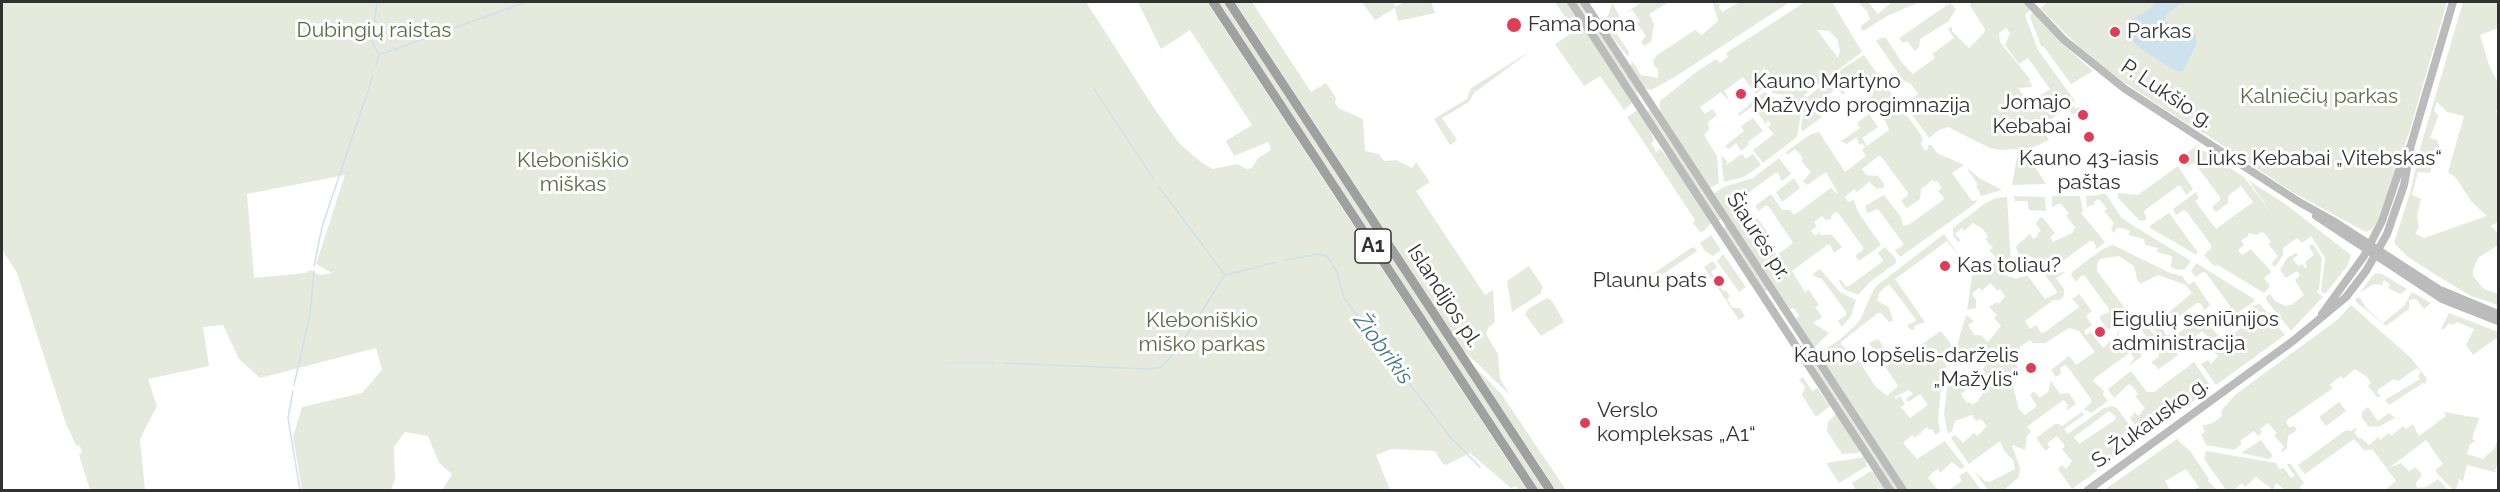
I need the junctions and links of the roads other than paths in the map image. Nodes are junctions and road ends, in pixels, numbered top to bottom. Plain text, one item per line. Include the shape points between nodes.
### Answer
1 (1213, 2) edge
2 (1230, 2) edge
3 (1570, 2) edge
4 (1584, 2) edge
5 (2028, 2) edge
6 (2453, 2) edge
7 (2411, 145) junction
8 (1727, 221) junction
9 (1718, 226) junction
10 (2379, 228) junction
11 (2387, 234) junction
12 (2350, 236) junction
13 (2369, 248) junction
14 (2377, 253) junction
15 (2393, 264) junction
16 (2355, 270) junction
17 (2366, 271) junction
18 (2499, 314) edge
19 (2320, 318) junction
20 (2499, 321) edge
21 (1533, 490) edge
22 (1550, 490) edge
23 (1890, 490) edge
24 (1903, 490) edge
25 (2088, 490) edge

1 - 21 highway, Islandijos pl. / A1
2 - 22 highway, Islandijos pl. / A1
3 - 9 main road, Šiaurės pr.
4 - 8 main road, Šiaurės pr.
5 - 12 main road, P. Lukšio g. via 2103,73
6 - 7 main road, S. Žukausko g.
7 - 10 main road, S. Žukausko g.
7 - 11 main road, S. Žukausko g. via 2404,185
8 - 9 main road
8 - 24 main road, Šiaurės pr.
9 - 23 main road, Šiaurės pr.
10 - 12 main road
10 - 13 main road, S. Žukausko g.
11 - 14 main road, S. Žukausko g.
11 - 15 main road
12 - 13 main road, P. Lukšio g.
12 - 16 main road via 2357,254
13 - 14 main road, P. Lukšio g.
13 - 16 main road, S. Žukausko g.
14 - 15 main road, P. Lukšio g.
14 - 17 main road, S. Žukausko g.
15 - 17 main road
15 - 18 main road, P. Lukšio g. via 2455,297
15 - 20 main road, P. Lukšio g. via 2453,304
16 - 19 main road, S. Žukausko g.
17 - 19 main road, S. Žukausko g. via 2342,302
19 - 25 main road, S. Žukausko g.

